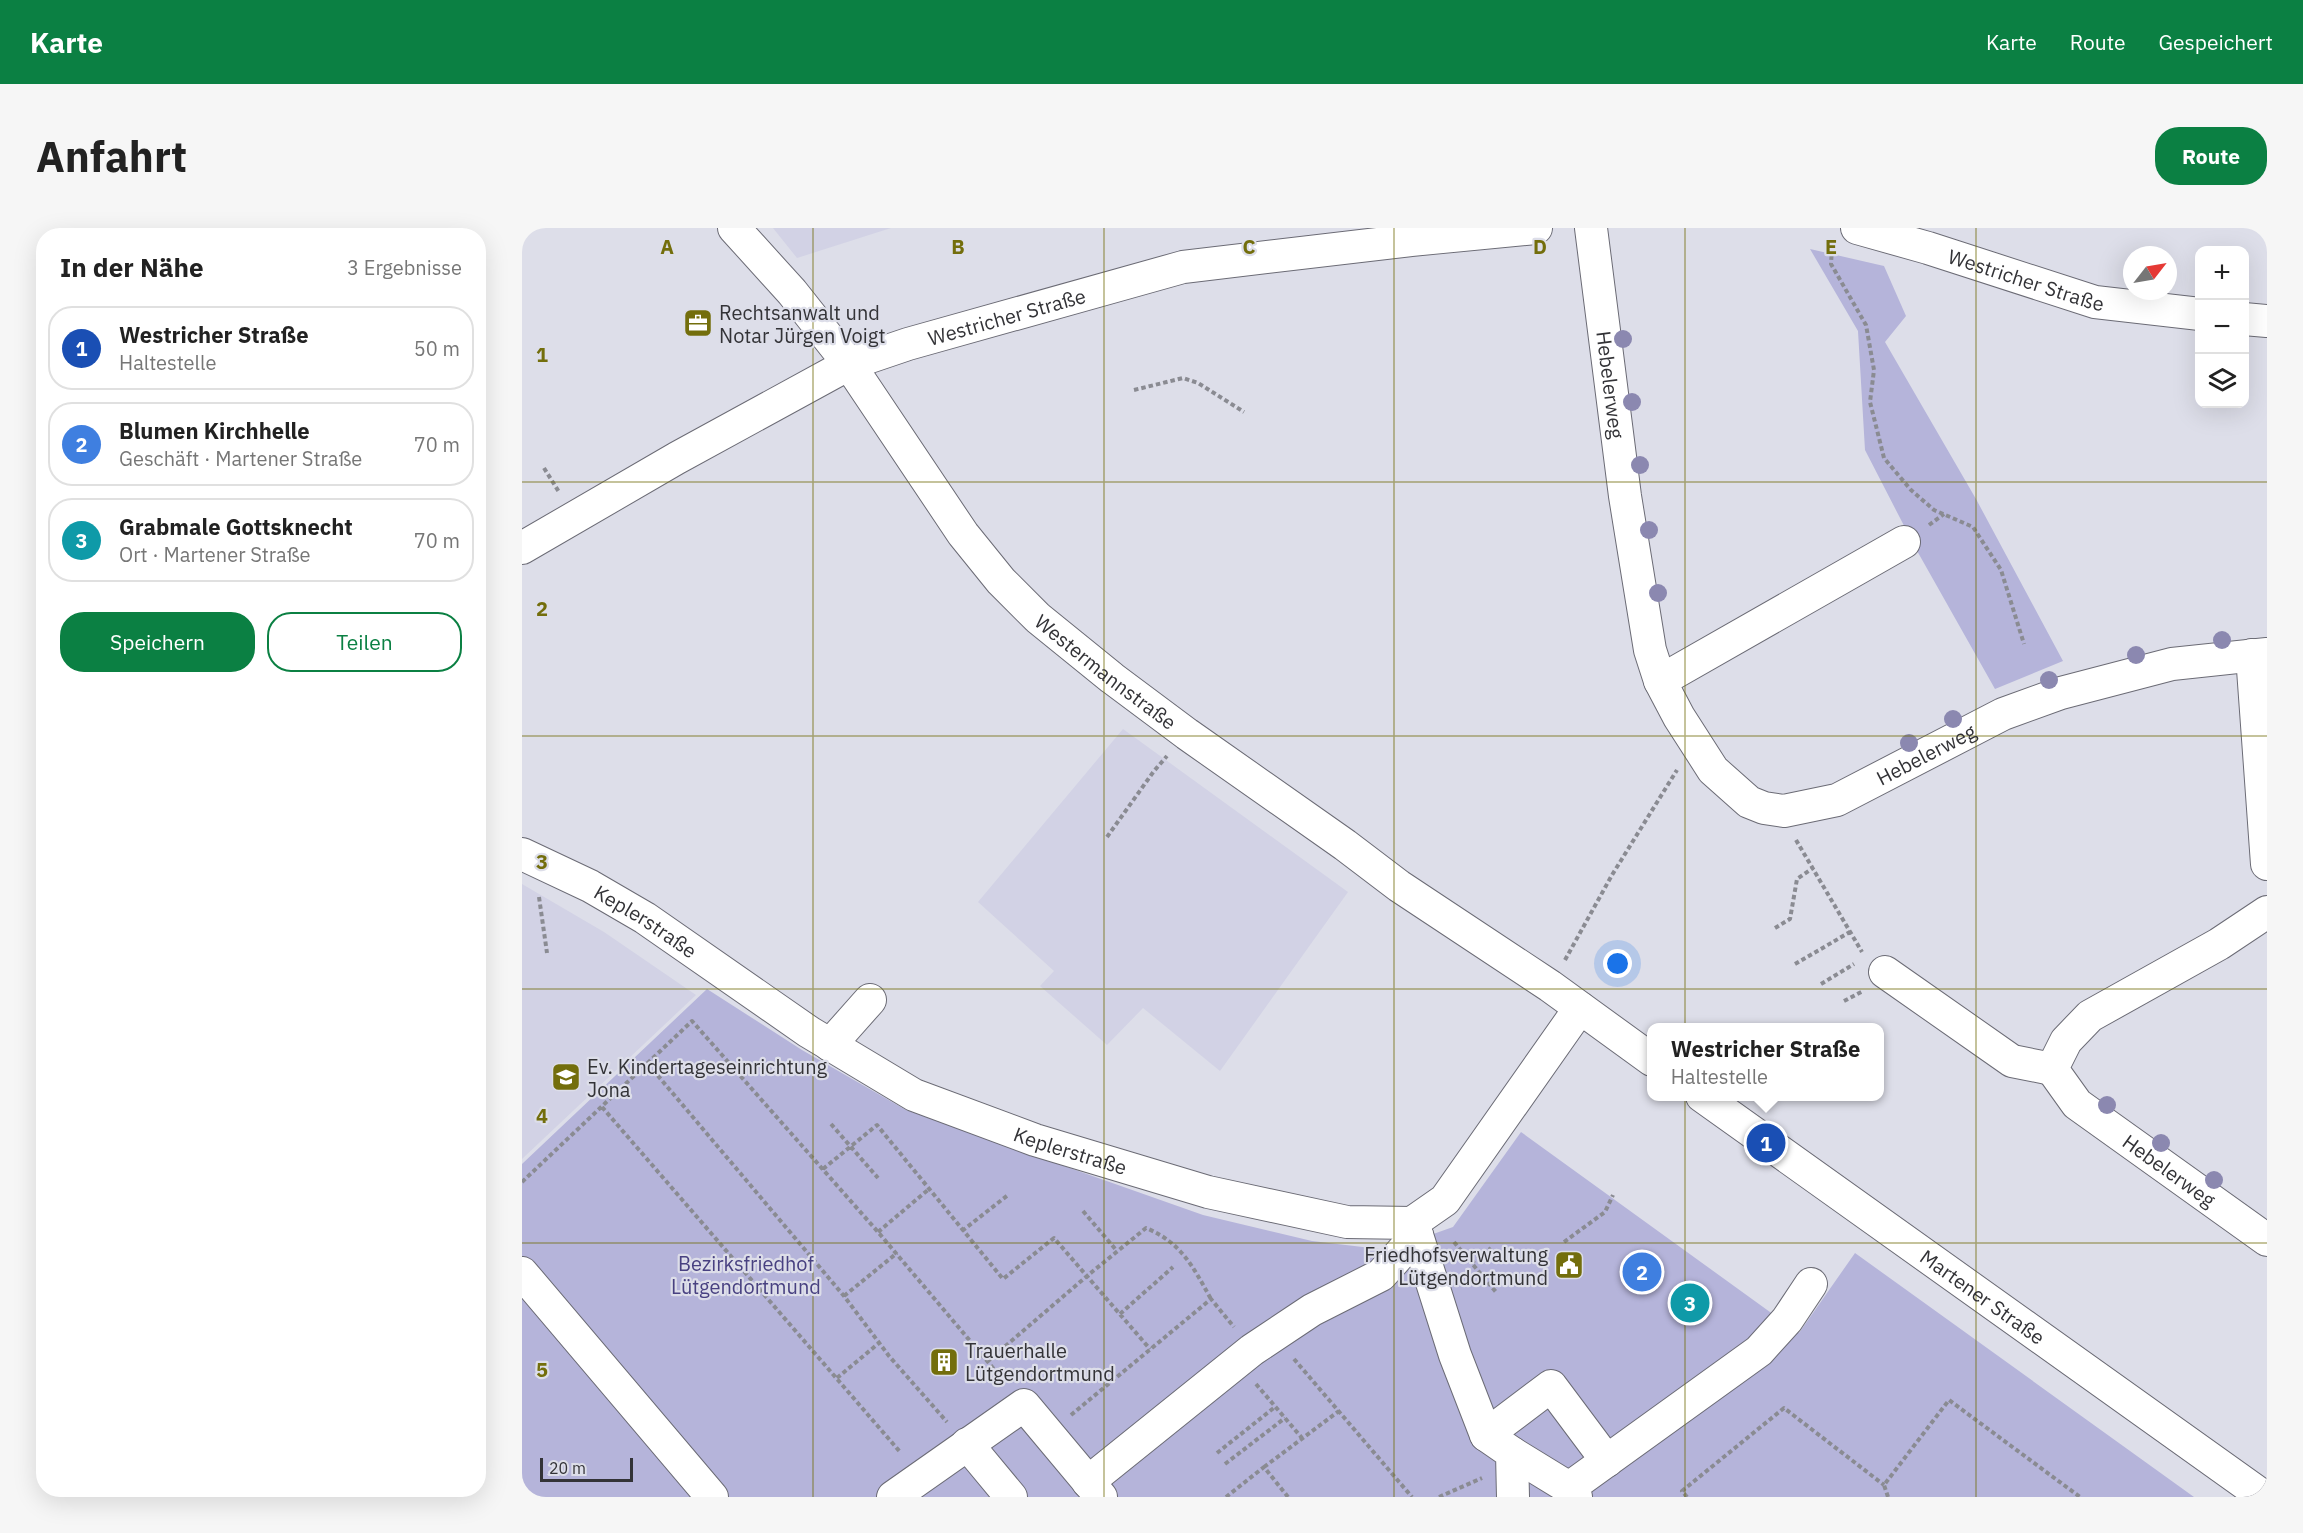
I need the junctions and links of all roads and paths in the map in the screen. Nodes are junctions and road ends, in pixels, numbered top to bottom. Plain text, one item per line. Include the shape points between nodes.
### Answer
1 (734, 228) edge
2 (1536, 228) edge
3 (1591, 228) edge
4 (1857, 228) edge
5 (1931, 238) edge
6 (1832, 247) dead end
7 (2195, 314) edge
8 (2249, 319) edge
9 (2267, 321) edge
10 (849, 364) junction
11 (1134, 390) dead end
12 (1244, 412) dead end
13 (544, 468) dead end
14 (559, 493) dead end
15 (1904, 543) dead end
16 (522, 548) edge
17 (2024, 644) dead end
18 (2259, 655) edge
19 (1660, 681) junction
20 (1187, 734) junction
21 (1695, 742) junction
22 (1784, 811) junction
23 (1107, 837) dead end
24 (526, 856) edge
25 (2267, 864) edge
26 (1813, 868) junction
27 (2267, 912) edge
28 (1775, 928) dead end
29 (1850, 932) junction
30 (547, 953) dead end
31 (1874, 962) joint
32 (1856, 963) dead end
33 (1795, 964) dead end
34 (1821, 984) dead end
35 (1550, 986) junction
36 (870, 1000) dead end
37 (1580, 1008) junction
38 (830, 1045) junction
39 (1647, 1056) edge
40 (648, 1064) junction
41 (2052, 1069) junction
42 (1709, 1101) edge
43 (602, 1107) junction
44 (831, 1124) dead end
45 (851, 1147) junction
46 (824, 1169) junction
47 (878, 1178) dead end
48 (522, 1182) edge
49 (929, 1189) junction
50 (1008, 1195) dead end
51 (1613, 1195) dead end
52 (1083, 1211) dead end
53 (962, 1231) junction
54 (878, 1232) junction
55 (2267, 1239) edge
56 (1454, 1242) dead end
57 (1564, 1242) dead end
58 (1491, 1248) dead end
59 (1117, 1251) junction
60 (897, 1253) junction
61 (1471, 1263) junction
62 (1173, 1267) dead end
63 (522, 1273) edge
64 (1087, 1276) junction
65 (1811, 1284) dead end
66 (1496, 1292) dead end
67 (844, 1296) junction
68 (1211, 1299) junction
69 (1120, 1314) junction
70 (879, 1343) junction
71 (1150, 1349) junction
72 (1254, 1349) junction
73 (988, 1361) junction
74 (837, 1378) junction
75 (1024, 1405) junction
76 (1275, 1407) junction
77 (1339, 1411) junction
78 (1285, 1418) junction
79 (1048, 1435) junction
80 (1486, 1435) junction
81 (1302, 1438) junction
82 (967, 1444) junction
83 (1217, 1453) dead end
84 (1607, 1461) junction
85 (1225, 1464) dead end
86 (1264, 1467) junction
87 (1512, 1474) edge
88 (921, 1477) junction
89 (1884, 1485) junction
90 (1094, 1489) edge
91 (1572, 1492) edge
92 (712, 1497) edge
93 (893, 1497) edge
94 (1011, 1497) edge
95 (1226, 1497) edge
96 (1288, 1497) edge
97 (1412, 1497) edge
98 (1439, 1497) edge
99 (1687, 1497) edge
100 (1888, 1497) edge
101 (2080, 1497) edge
102 (2264, 1497) edge

1 - 10 street, Westermannstraße
2 - 10 street, Westricher Straße via 1183,267
3 - 19 street, Hebelerweg via 1634,552 1650,650
4 - 5 street, Westricher Straße
5 - 7 street, Westricher Straße via 2095,302
6 - 17 path via 1831,264 1866,326 1874,370 1870,402 1884,458 1934,510 1973,527 2001,570
8 - 9 street
10 - 16 street, Westricher Straße
10 - 20 street, Westermannstraße via 963,534 1001,581 1038,618
11 - 12 path via 1184,378
13 - 14 path
15 - 19 street
18 - 22 street, Hebelerweg via 2172,664 2061,693 2003,714 1837,800
18 - 25 street, Hebelerweg
19 - 21 street, Hebelerweg
20 - 23 path via 1154,771
20 - 35 street, Westermannstraße via 1399,886
21 - 22 street, Hebelerweg via 1713,770 1749,802
21 - 35 path via 1612,875
22 - 26 path
24 - 30 path via 536,877
24 - 38 street, Keplerstraße via 645,918
26 - 28 path via 1797,879 1790,919
26 - 29 path
27 - 41 street via 2219,944 2090,1016 2066,1041
29 - 31 path
29 - 33 path
31 - 41 street via 2012,1061
32 - 34 path
35 - 37 street, Westermannstraße
36 - 38 street
37 - 38 street, Keplerstraße via 1445,1200 1412,1223 1347,1222 1318,1217 1208,1192 1035,1140 914,1095
37 - 39 street
40 - 43 path
40 - 46 path via 692,1021
40 - 67 path
41 - 55 street, Hebelerweg via 2077,1104
42 - 102 street, Martener Straße
43 - 48 path
43 - 74 path
44 - 45 path
45 - 46 path
45 - 47 path
45 - 49 path via 877,1125
46 - 54 path
49 - 53 path
49 - 54 path
50 - 53 path
51 - 57 path via 1605,1212
52 - 59 path
53 - 64 path via 1003,1279 1054,1238
54 - 60 path
56 - 61 path
58 - 61 path
59 - 64 path
59 - 68 path via 1146,1228 1158,1233 1187,1257
60 - 67 path
60 - 73 path
61 - 66 path
62 - 69 path
63 - 92 street
64 - 69 path
64 - 73 path
65 - 84 street via 1787,1320 1759,1351
67 - 70 path
68 - 71 path
68 - 72 path
69 - 71 path
70 - 74 path
70 - 82 path
71 - 79 path
72 - 76 path
72 - 77 path
72 - 80 street via 1312,1310 1381,1275 1417,1235 1455,1355
72 - 90 street
73 - 75 path
74 - 88 path
75 - 79 street
75 - 82 street
76 - 78 path
76 - 83 path
77 - 81 path
77 - 97 path
78 - 81 path
78 - 85 path
79 - 90 street
80 - 84 street via 1551,1386
80 - 87 street
81 - 86 path
82 - 88 street
82 - 94 street
84 - 91 street
86 - 95 path
86 - 96 path
87 - 91 street
87 - 98 path via 1483,1478
88 - 93 street
89 - 99 path via 1784,1408 1682,1491
89 - 100 path
89 - 101 path via 1949,1400

